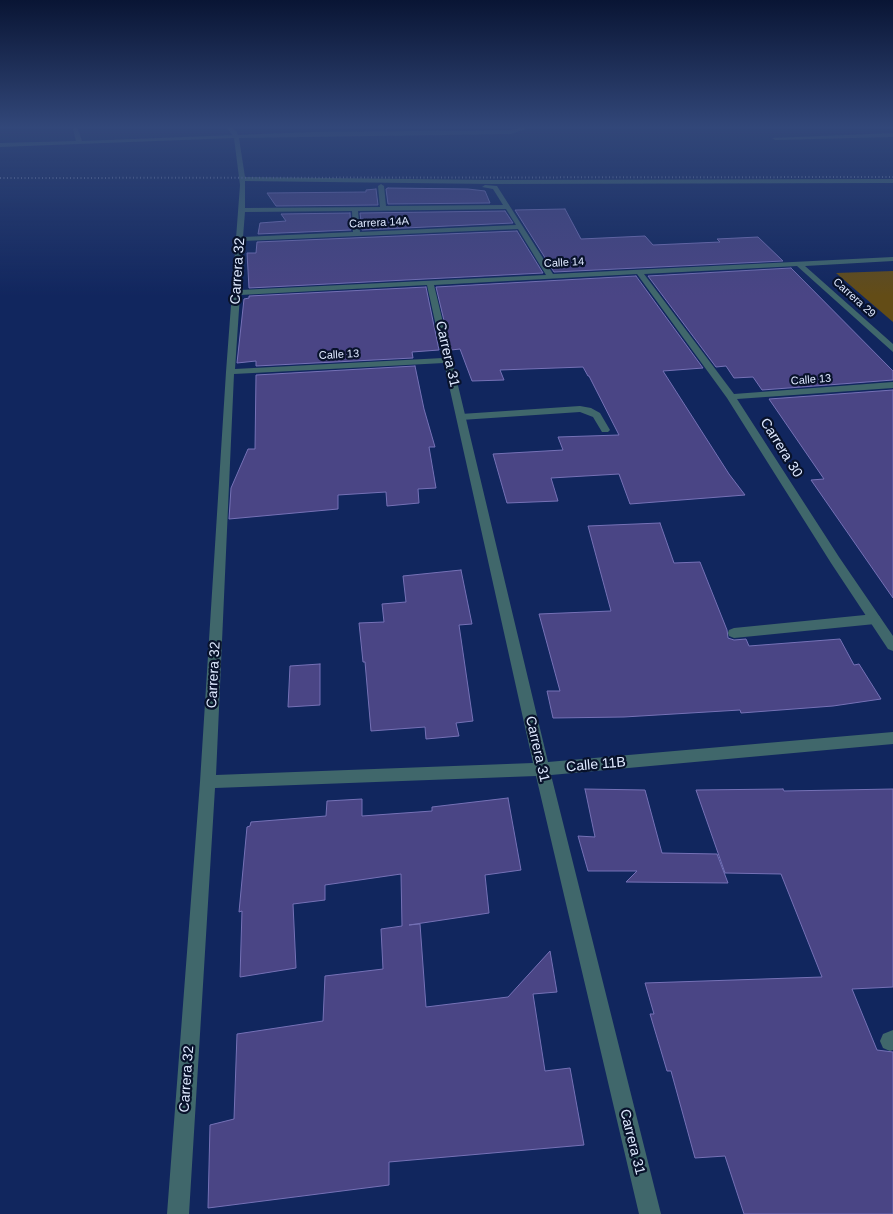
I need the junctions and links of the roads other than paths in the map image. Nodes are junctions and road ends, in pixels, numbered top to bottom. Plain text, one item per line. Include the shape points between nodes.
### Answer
1 (243, 182) edge
2 (266, 183) edge
3 (381, 186) junction
4 (508, 207) junction
5 (355, 208) junction
6 (383, 208) junction
7 (242, 210) junction
8 (519, 227) junction
9 (357, 234) junction
10 (240, 239) junction
11 (893, 259) edge
12 (799, 264) junction
13 (638, 271) junction
14 (550, 275) junction
15 (430, 282) junction
16 (236, 293) junction
17 (892, 347) edge
18 (448, 360) junction
19 (230, 372) junction
20 (893, 385) edge
21 (731, 397) junction
22 (461, 416) junction
23 (605, 430) dead end
24 (875, 619) junction
25 (734, 633) dead end
26 (893, 646) edge
27 (893, 738) edge
28 (542, 770) junction
29 (208, 782) junction
30 (178, 1214) edge
31 (650, 1214) edge

1 - 7 street, Carrera 32
2 - 3 street
3 - 4 street via 496,186
3 - 6 street
4 - 6 street
4 - 8 street
5 - 6 street
5 - 7 street
5 - 9 street
7 - 10 street, Carrera 32
8 - 9 street, Carrera 14A
8 - 14 street
9 - 10 street, Carrera 14A
10 - 16 street, Carrera 32
11 - 12 street, Calle 14
12 - 13 street, Calle 14
12 - 17 street, Carrera 29
13 - 14 street, Calle 14
13 - 21 street, Carrera 30
14 - 15 street, Calle 14
15 - 16 street, Calle 14
15 - 18 street, Carrera 31
16 - 19 street, Carrera 32
18 - 19 street, Calle 13
18 - 22 street, Carrera 31
19 - 29 street, Carrera 32
20 - 21 street, Calle 13
21 - 24 street, Carrera 30
22 - 23 street via 580,409 597,415
22 - 28 street, Carrera 31
24 - 25 street
24 - 26 street, Carrera 30
27 - 28 street, Calle 11B
28 - 29 street, Calle 11B
28 - 31 street, Carrera 31
29 - 30 street, Carrera 32

